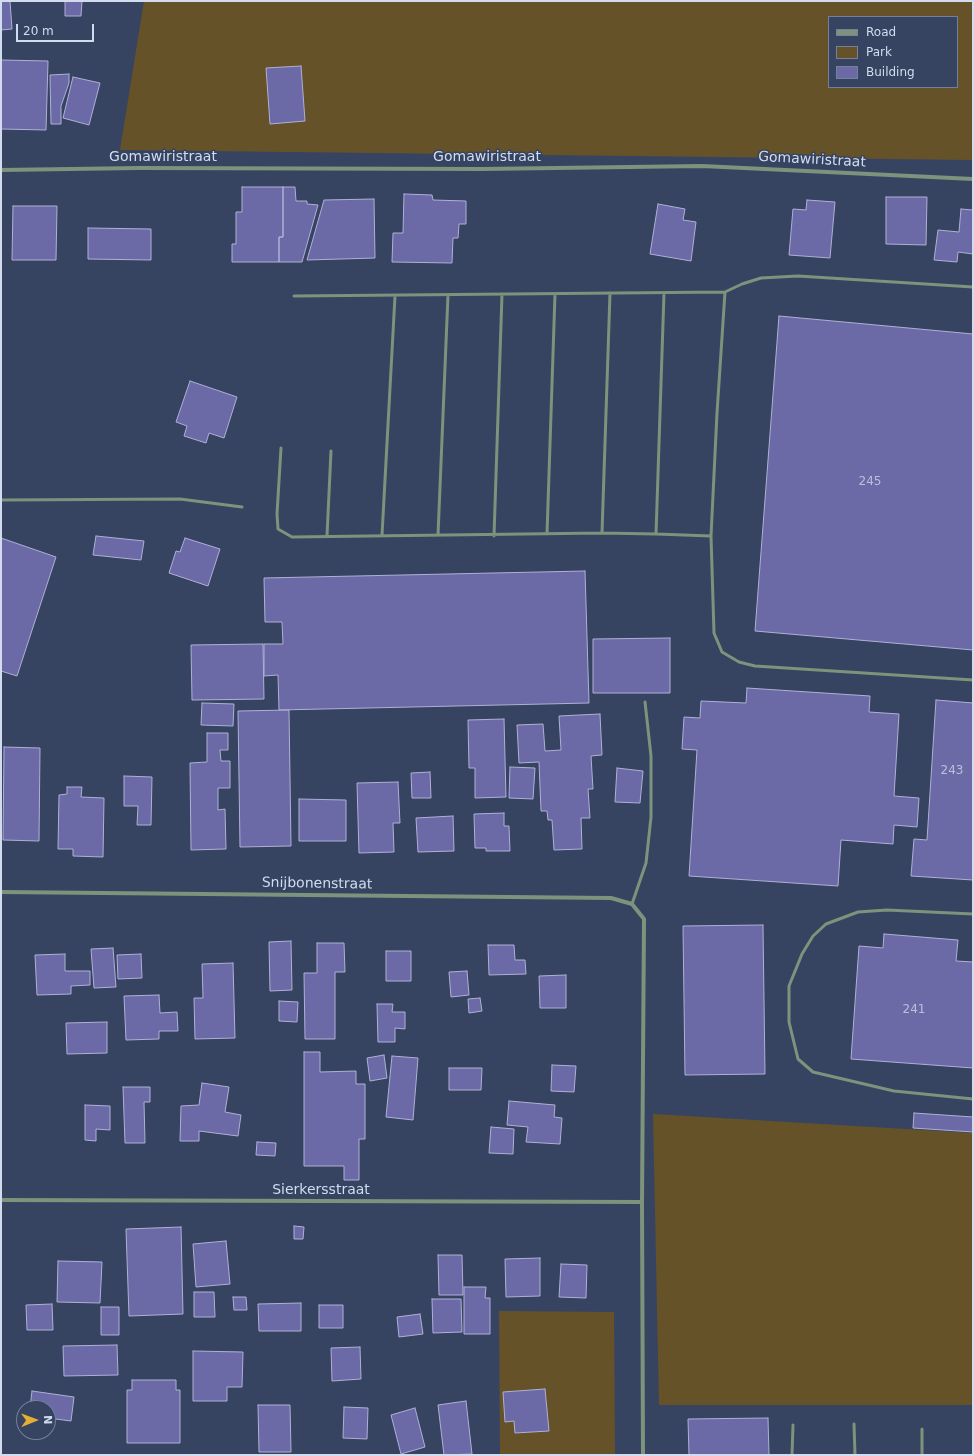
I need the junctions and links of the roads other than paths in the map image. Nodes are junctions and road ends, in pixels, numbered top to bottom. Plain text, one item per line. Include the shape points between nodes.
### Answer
1 (1, 170) edge
2 (973, 179) edge
3 (973, 287) edge
4 (725, 292) junction
5 (610, 293) junction
6 (664, 293) junction
7 (502, 294) junction
8 (555, 294) junction
9 (448, 295) junction
10 (294, 296) dead end
11 (396, 296) junction
12 (281, 448) dead end
13 (331, 451) dead end
14 (1, 500) edge
15 (242, 507) dead end
16 (602, 533) junction
17 (547, 534) junction
18 (656, 534) junction
19 (438, 535) junction
20 (327, 536) junction
21 (382, 536) junction
22 (494, 536) junction
23 (711, 536) junction
24 (973, 680) edge
25 (645, 702) dead end
26 (1, 892) edge
27 (632, 904) junction
28 (973, 914) edge
29 (973, 1098) edge
30 (1, 1200) edge
31 (642, 1202) junction
32 (854, 1424) dead end
33 (793, 1425) dead end
34 (922, 1429) dead end
35 (643, 1455) edge
36 (792, 1455) edge
37 (855, 1455) edge
38 (922, 1455) edge

1 - 2 street, Gomawiristraat via 702,166
3 - 4 lane via 798,276 761,278
4 - 6 lane
4 - 23 lane
5 - 6 lane
5 - 8 lane
5 - 16 lane
6 - 18 lane
7 - 8 lane
7 - 9 lane
7 - 22 lane
8 - 17 lane
9 - 11 lane
9 - 19 lane
10 - 11 lane
11 - 21 lane
12 - 20 lane via 278,529 292,538
13 - 20 lane
14 - 15 lane via 180,499
16 - 17 lane
16 - 18 lane
17 - 22 lane
18 - 23 lane
19 - 21 lane
19 - 22 lane
20 - 21 lane
23 - 24 lane via 714,633 722,652 739,662 755,666
25 - 27 lane via 651,756 651,817 646,863
26 - 27 street, Snijbonenstraat via 611,898
27 - 31 street via 644,919
28 - 29 lane via 887,910 858,912 826,924 813,936 788,986 789,1022 798,1059 813,1072 894,1091
30 - 31 street, Sierkersstraat
31 - 35 street
32 - 37 lane
33 - 36 lane
34 - 38 lane

